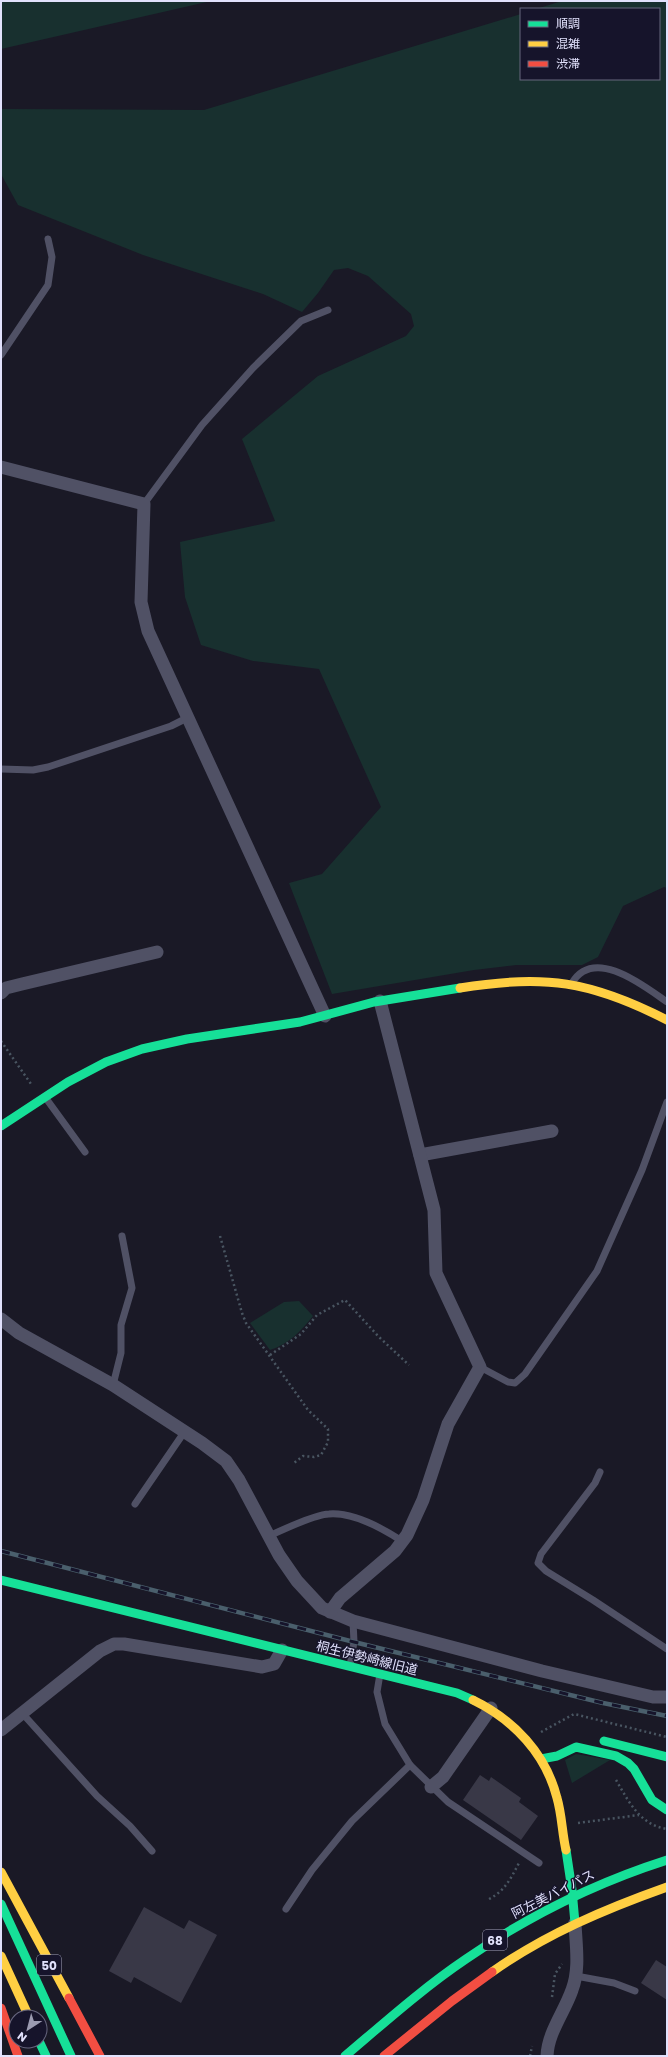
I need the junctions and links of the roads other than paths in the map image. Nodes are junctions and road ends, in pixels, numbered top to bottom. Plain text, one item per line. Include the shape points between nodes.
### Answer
1 (48, 239) dead end
2 (328, 310) dead end
3 (1, 356) edge
4 (1, 467) edge
5 (144, 504) junction
6 (187, 718) junction
7 (1, 769) edge
8 (157, 952) dead end
9 (571, 985) junction
10 (1, 993) edge
11 (380, 1001) junction
12 (667, 1002) edge
13 (324, 1016) junction
14 (667, 1020) edge
15 (43, 1098) junction
16 (667, 1102) edge
17 (1, 1126) edge
18 (552, 1131) dead end
19 (85, 1152) dead end
20 (420, 1155) junction
21 (122, 1236) dead end
22 (1, 1319) edge
23 (480, 1367) junction
24 (113, 1385) junction
25 (185, 1431) junction
26 (600, 1472) dead end
27 (135, 1504) dead end
28 (269, 1536) junction
29 (402, 1542) junction
30 (1, 1580) edge
31 (330, 1612) junction
32 (353, 1621) junction
33 (667, 1649) edge
34 (282, 1650) junction
35 (350, 1666) junction
36 (380, 1674) junction
37 (667, 1698) edge
38 (491, 1708) junction
39 (22, 1713) junction
40 (1, 1730) edge
41 (593, 1738) dead end
42 (551, 1746) dead end
43 (667, 1757) edge
44 (541, 1759) junction
45 (637, 1759) junction
46 (410, 1765) junction
47 (431, 1787) junction
48 (667, 1810) edge
49 (152, 1851) dead end
50 (667, 1860) edge
51 (540, 1863) dead end
52 (1, 1872) edge
53 (667, 1887) edge
54 (574, 1896) junction
55 (1, 1904) edge
56 (286, 1909) dead end
57 (575, 1923) junction
58 (1, 1956) edge
59 (576, 1976) junction
60 (635, 1991) dead end
61 (1, 2008) edge
62 (25, 2009) edge
63 (18, 2056) edge
64 (71, 2056) edge
65 (100, 2056) edge
66 (345, 2056) edge
67 (384, 2056) edge
68 (547, 2056) edge

1 - 3 lane via 52,257 48,286
2 - 5 lane via 301,320 253,368 202,425
4 - 5 street
5 - 6 street via 142,611 148,631
6 - 7 lane via 171,726 48,767 33,770
6 - 13 street
8 - 10 street via 6,988
9 - 11 main road via 539,981 490,984
9 - 12 lane via 578,974 586,970 612,970 638,982
9 - 14 main road via 615,996
11 - 13 main road
11 - 20 street
13 - 15 main road via 208,1035 142,1049 106,1062
15 - 17 main road
15 - 19 lane
16 - 23 lane via 642,1170 597,1271 525,1374 515,1383 508,1382
18 - 20 street
20 - 23 street via 436,1222 436,1273
21 - 24 lane via 132,1288 121,1325 121,1353
22 - 24 street via 19,1333
23 - 29 street via 448,1424 419,1510
24 - 25 street
25 - 27 lane
25 - 28 street via 219,1455 232,1468
26 - 33 lane via 595,1483 541,1554 538,1563 546,1571
28 - 29 lane via 328,1514 343,1515 371,1524
28 - 31 street via 297,1581 316,1602
29 - 31 street via 395,1552 340,1598
30 - 34 main road, 桐生伊勢崎線旧道
31 - 32 street
32 - 35 lane via 354,1642
32 - 37 street via 542,1671
34 - 35 main road, 桐生伊勢崎線旧道
34 - 39 street via 274,1664 262,1667 114,1644 100,1650
35 - 36 main road, 桐生伊勢崎線旧道
36 - 38 main road, 桐生伊勢崎線旧道 via 457,1693
36 - 46 lane via 377,1692 385,1724
38 - 44 main road, 桐生伊勢崎線旧道 via 521,1734
38 - 47 street via 443,1777
39 - 40 street
39 - 49 lane via 97,1796 130,1826
41 - 45 main road
42 - 44 main road
43 - 45 main road
44 - 45 main road via 558,1756 581,1747 621,1758
44 - 54 main road, 桐生伊勢崎線旧道 via 556,1796
45 - 48 main road via 654,1803
46 - 47 lane
46 - 56 lane via 352,1821 312,1870
47 - 51 lane via 448,1802
50 - 54 main road, 阿左美バイパス / 68
52 - 65 main road, 50
53 - 57 main road, 68
54 - 57 main road, 桐生伊勢崎線旧道
54 - 66 main road, 阿左美バイパス / 68 via 527,1920 483,1947 415,1997
55 - 64 main road, 50
57 - 59 street
57 - 67 main road, 68 via 474,1984
58 - 62 main road
59 - 60 lane via 614,1983
59 - 68 street via 548,2043
61 - 63 main road

